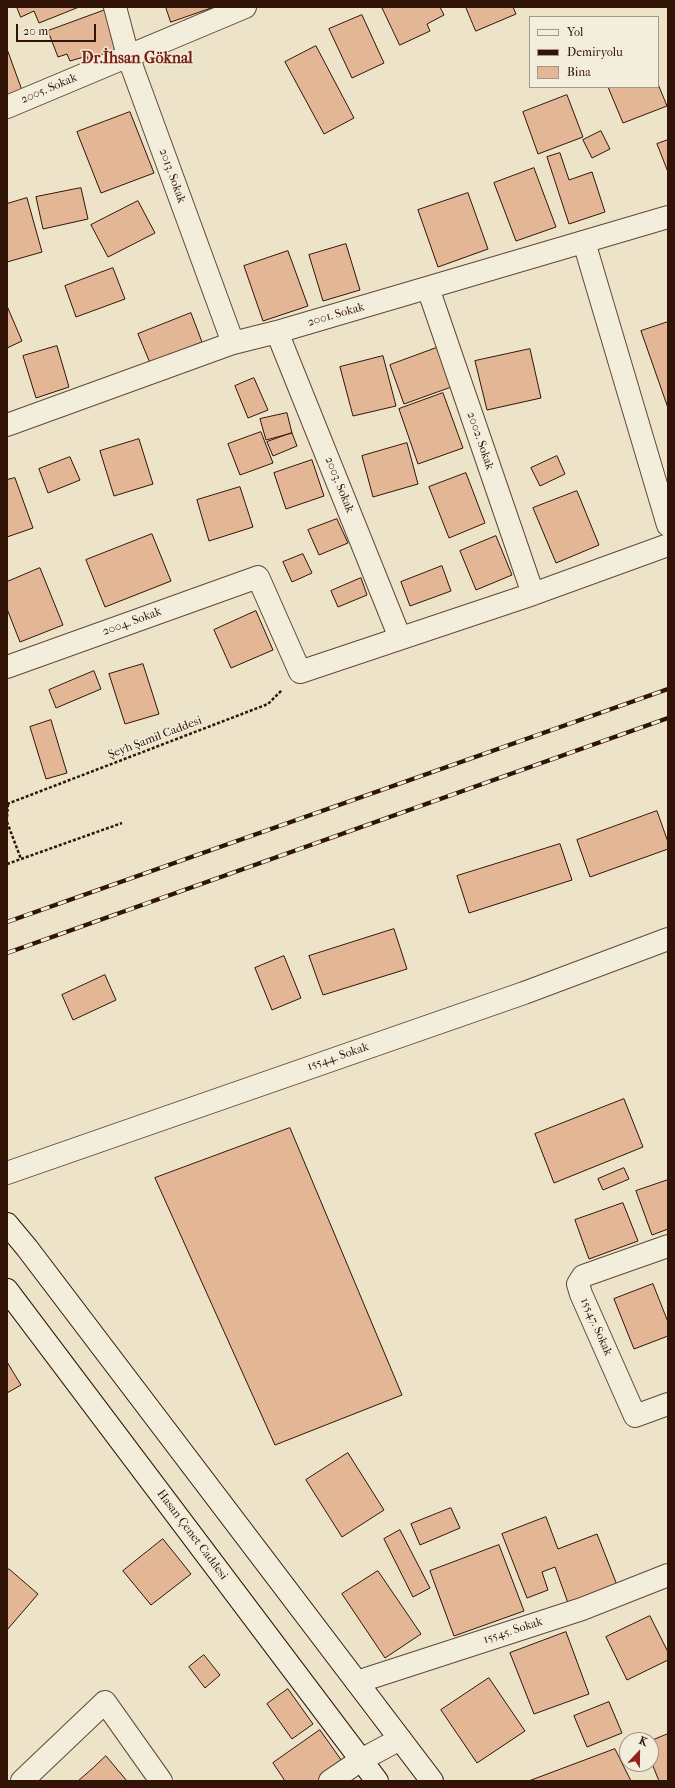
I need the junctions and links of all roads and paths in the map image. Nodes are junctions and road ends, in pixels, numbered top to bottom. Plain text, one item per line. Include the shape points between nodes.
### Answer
1 (115, 7) edge
2 (245, 7) edge
3 (128, 56) junction
4 (7, 107) edge
5 (668, 217) edge
6 (584, 242) junction
7 (428, 288) junction
8 (277, 332) junction
9 (233, 343) junction
10 (7, 424) edge
11 (668, 525) edge
12 (668, 544) edge
13 (532, 594) junction
14 (400, 638) junction
15 (7, 667) edge
16 (300, 672) junction
17 (8, 804) edge
18 (7, 817) edge
19 (7, 822) edge
20 (122, 823) dead end
21 (21, 859) junction
22 (7, 864) edge
23 (668, 939) edge
24 (7, 1173) edge
25 (7, 1224) edge
26 (668, 1246) edge
27 (7, 1290) edge
28 (668, 1404) edge
29 (668, 1575) edge
30 (357, 1682) junction
31 (400, 1739) junction
32 (361, 1760) junction
33 (22, 1781) edge
34 (161, 1781) edge
35 (330, 1781) edge
36 (377, 1781) edge
37 (432, 1781) edge

1 - 3 street, 2013. Sokak
2 - 3 street, 2005. Sokak
3 - 4 street, 2005. Sokak
3 - 9 street, 2013. Sokak
5 - 6 street, 2001. Sokak
6 - 7 street, 2001. Sokak
6 - 11 street
7 - 8 street, 2001. Sokak
7 - 13 street, 2002. Sokak
8 - 9 street, 2001. Sokak
8 - 14 street, 2003. Sokak
9 - 10 street, 2001. Sokak
12 - 13 street
13 - 14 street
14 - 16 street
15 - 16 street, 2004. Sokak via 258,577
16 - 17 path, Şeyh Şamil Caddesi via 268,704
17 - 18 path
19 - 21 path
20 - 21 path
21 - 22 path
23 - 24 street, 15544. Sokak via 524,993
25 - 30 street
26 - 28 street, 15547. Sokak via 584,1276 578,1284 635,1416
27 - 32 street, Hasan Çenet Caddesi
29 - 30 street, 15545. Sokak via 582,1609
30 - 31 street
31 - 32 street
31 - 37 street
32 - 35 street
32 - 36 street, Hasan Çenet Caddesi
33 - 34 street via 105,1702

